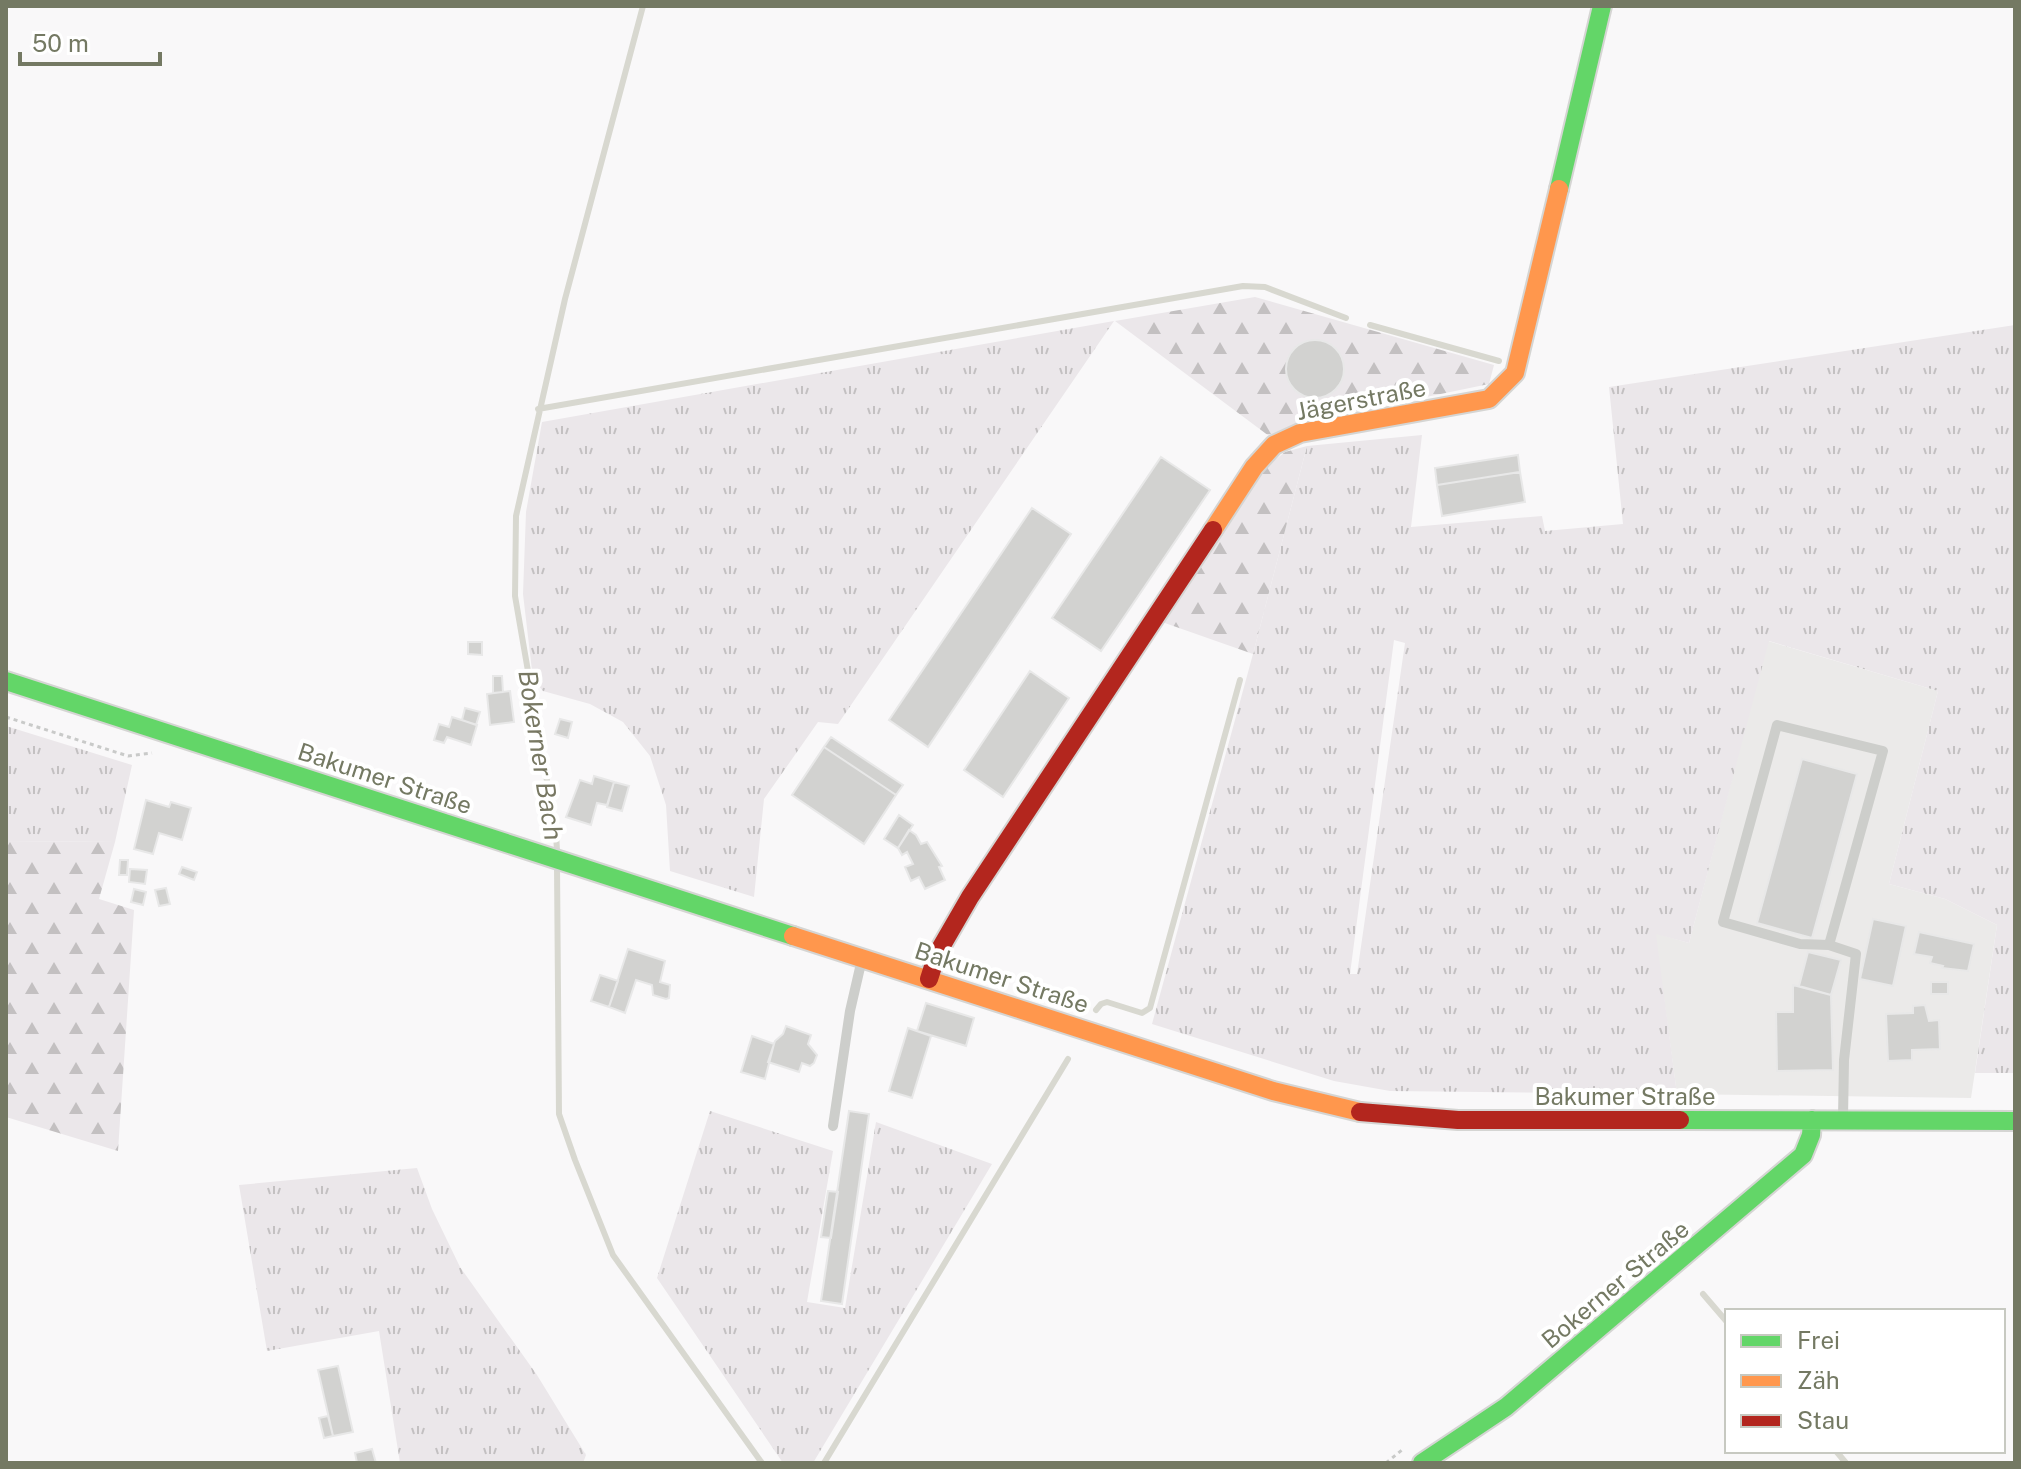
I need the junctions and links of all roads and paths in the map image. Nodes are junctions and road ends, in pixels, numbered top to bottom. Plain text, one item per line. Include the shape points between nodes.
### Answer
1 (1602, 6) edge
2 (6, 681) edge
3 (1829, 945) junction
4 (862, 957) junction
5 (929, 979) junction
6 (1812, 1120) junction
7 (1843, 1120) junction
8 (2015, 1121) edge
9 (833, 1126) dead end
10 (1422, 1463) edge

1 - 5 main road, Jägerstraße via 1515,373 1489,399 1300,433 1274,445 1254,467 970,897 937,954
2 - 4 main road, Bakumer Straße
3 - 3 lane via 1883,751 1777,725 1723,922 1800,944
3 - 7 lane via 1856,954
4 - 5 main road, Bakumer Straße
4 - 9 lane
5 - 6 main road, Bakumer Straße via 1273,1091 1365,1113 1458,1120
6 - 7 main road, Bakumer Straße
6 - 10 main road, Bokerner Straße via 1803,1155 1516,1399
7 - 8 main road, Bakumer Straße

